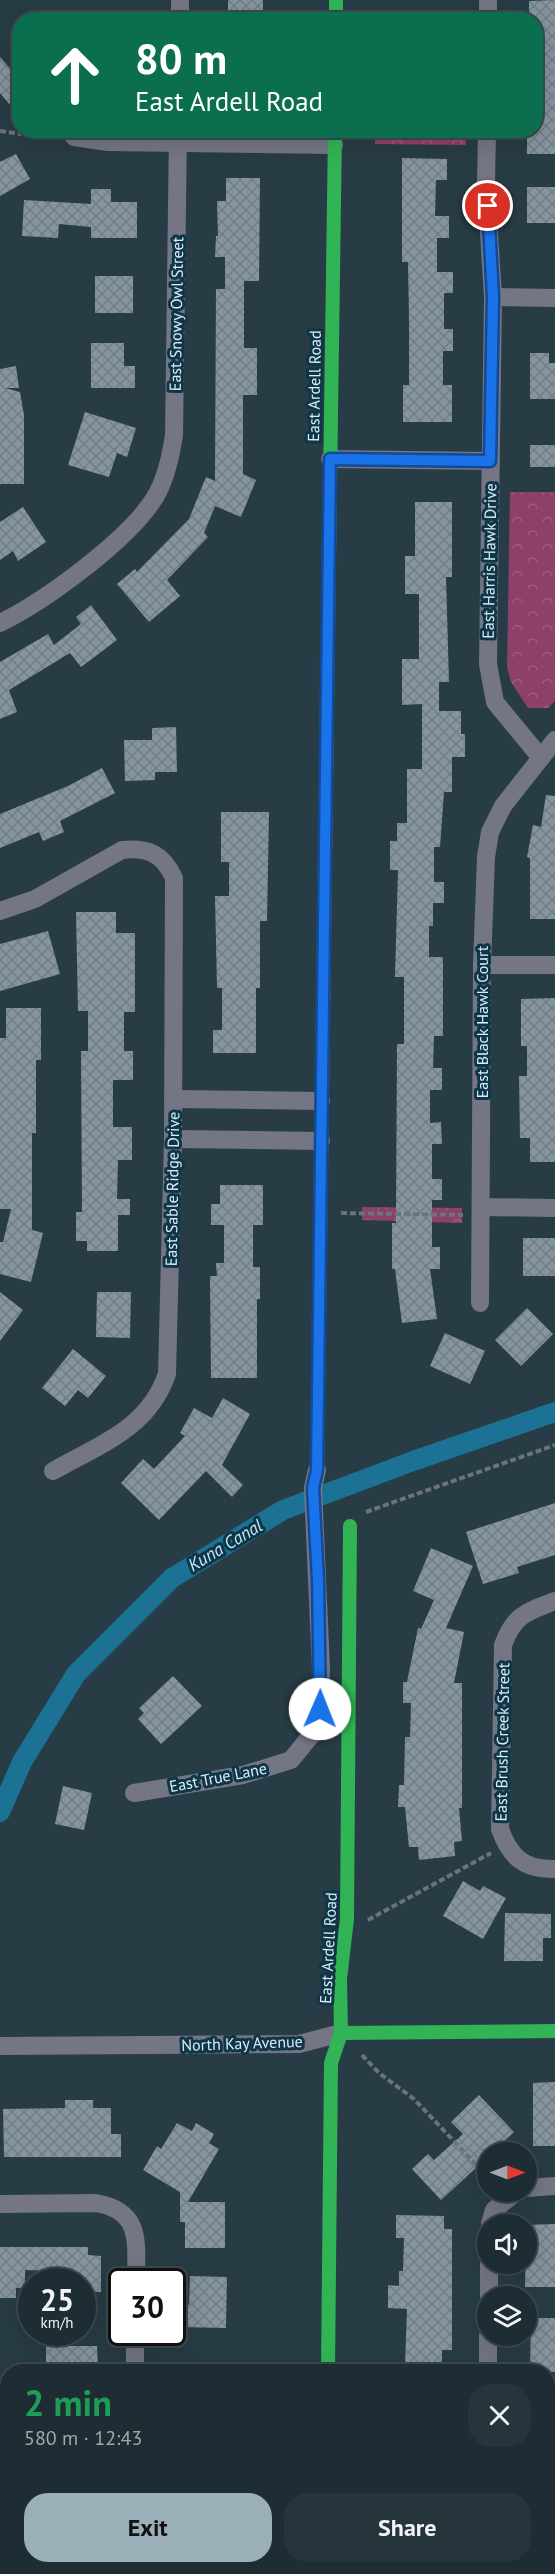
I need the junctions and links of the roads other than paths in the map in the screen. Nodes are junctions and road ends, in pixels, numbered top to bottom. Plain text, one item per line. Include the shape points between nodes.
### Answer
1 (81, 138) edge
2 (164, 138) edge
3 (178, 138) edge
4 (339, 138) edge
5 (487, 138) edge
6 (493, 297) junction
7 (555, 298) edge
8 (330, 459) junction
9 (490, 461) junction
10 (0, 622) edge
11 (555, 740) edge
12 (541, 758) junction
13 (0, 911) edge
14 (482, 965) junction
15 (555, 965) edge
16 (173, 1100) junction
17 (321, 1101) junction
18 (173, 1139) junction
19 (321, 1141) junction
20 (555, 1208) edge
21 (474, 1211) junction
22 (480, 1303) dead end
23 (53, 1472) dead end
24 (315, 1479) joint
25 (350, 1526) dead end
26 (555, 1601) edge
27 (134, 1793) dead end
28 (555, 1869) edge
29 (555, 2031) edge
30 (341, 2033) junction
31 (0, 2046) edge
32 (555, 2186) edge
33 (537, 2187) edge
34 (503, 2202) edge
35 (0, 2204) edge
36 (493, 2214) edge
37 (136, 2268) edge
38 (135, 2346) edge
39 (488, 2346) edge
40 (135, 2364) edge
41 (328, 2364) edge
42 (488, 2364) edge

1 - 2 street via 108,142
3 - 10 street, East Snowy Owl Street via 174,435 169,466 157,494 133,526 72,578
4 - 8 street, East Ardell Road
5 - 6 street, East Harris Hawk Drive
6 - 7 street
6 - 9 street, East Harris Hawk Drive
8 - 9 street
8 - 17 street, East Ardell Road
9 - 12 street, East Harris Hawk Drive via 488,664 495,702
11 - 12 street, East Black Hawk Court
12 - 14 street, East Black Hawk Court via 503,807 490,832
13 - 16 street, East Sable Ridge Drive via 35,899 122,850 138,848 158,855 168,864 175,888
14 - 15 street
14 - 21 street, East Black Hawk Court
16 - 17 street
16 - 18 street, East Sable Ridge Drive
17 - 19 street, East Ardell Road
18 - 19 street
18 - 23 street, East Sable Ridge Drive via 169,1356 161,1392 136,1423
19 - 24 street, East Ardell Road
20 - 21 street
21 - 22 street, East Black Hawk Court
24 - 27 street, East True Lane via 313,1511 321,1668 320,1709 313,1733 291,1760 243,1775
25 - 30 street, East Ardell Road via 348,1918 340,1979
26 - 28 street, East Brush Creek Street via 526,1612 510,1626 503,1645 500,1829 513,1856 541,1870
29 - 30 street, North Kay Avenue
30 - 31 street, North Kay Avenue via 299,2044
30 - 41 street, East Ardell Road via 332,2063
32 - 33 street
34 - 36 street
35 - 37 street via 110,2205 131,2222 136,2236
38 - 40 street
39 - 42 street

